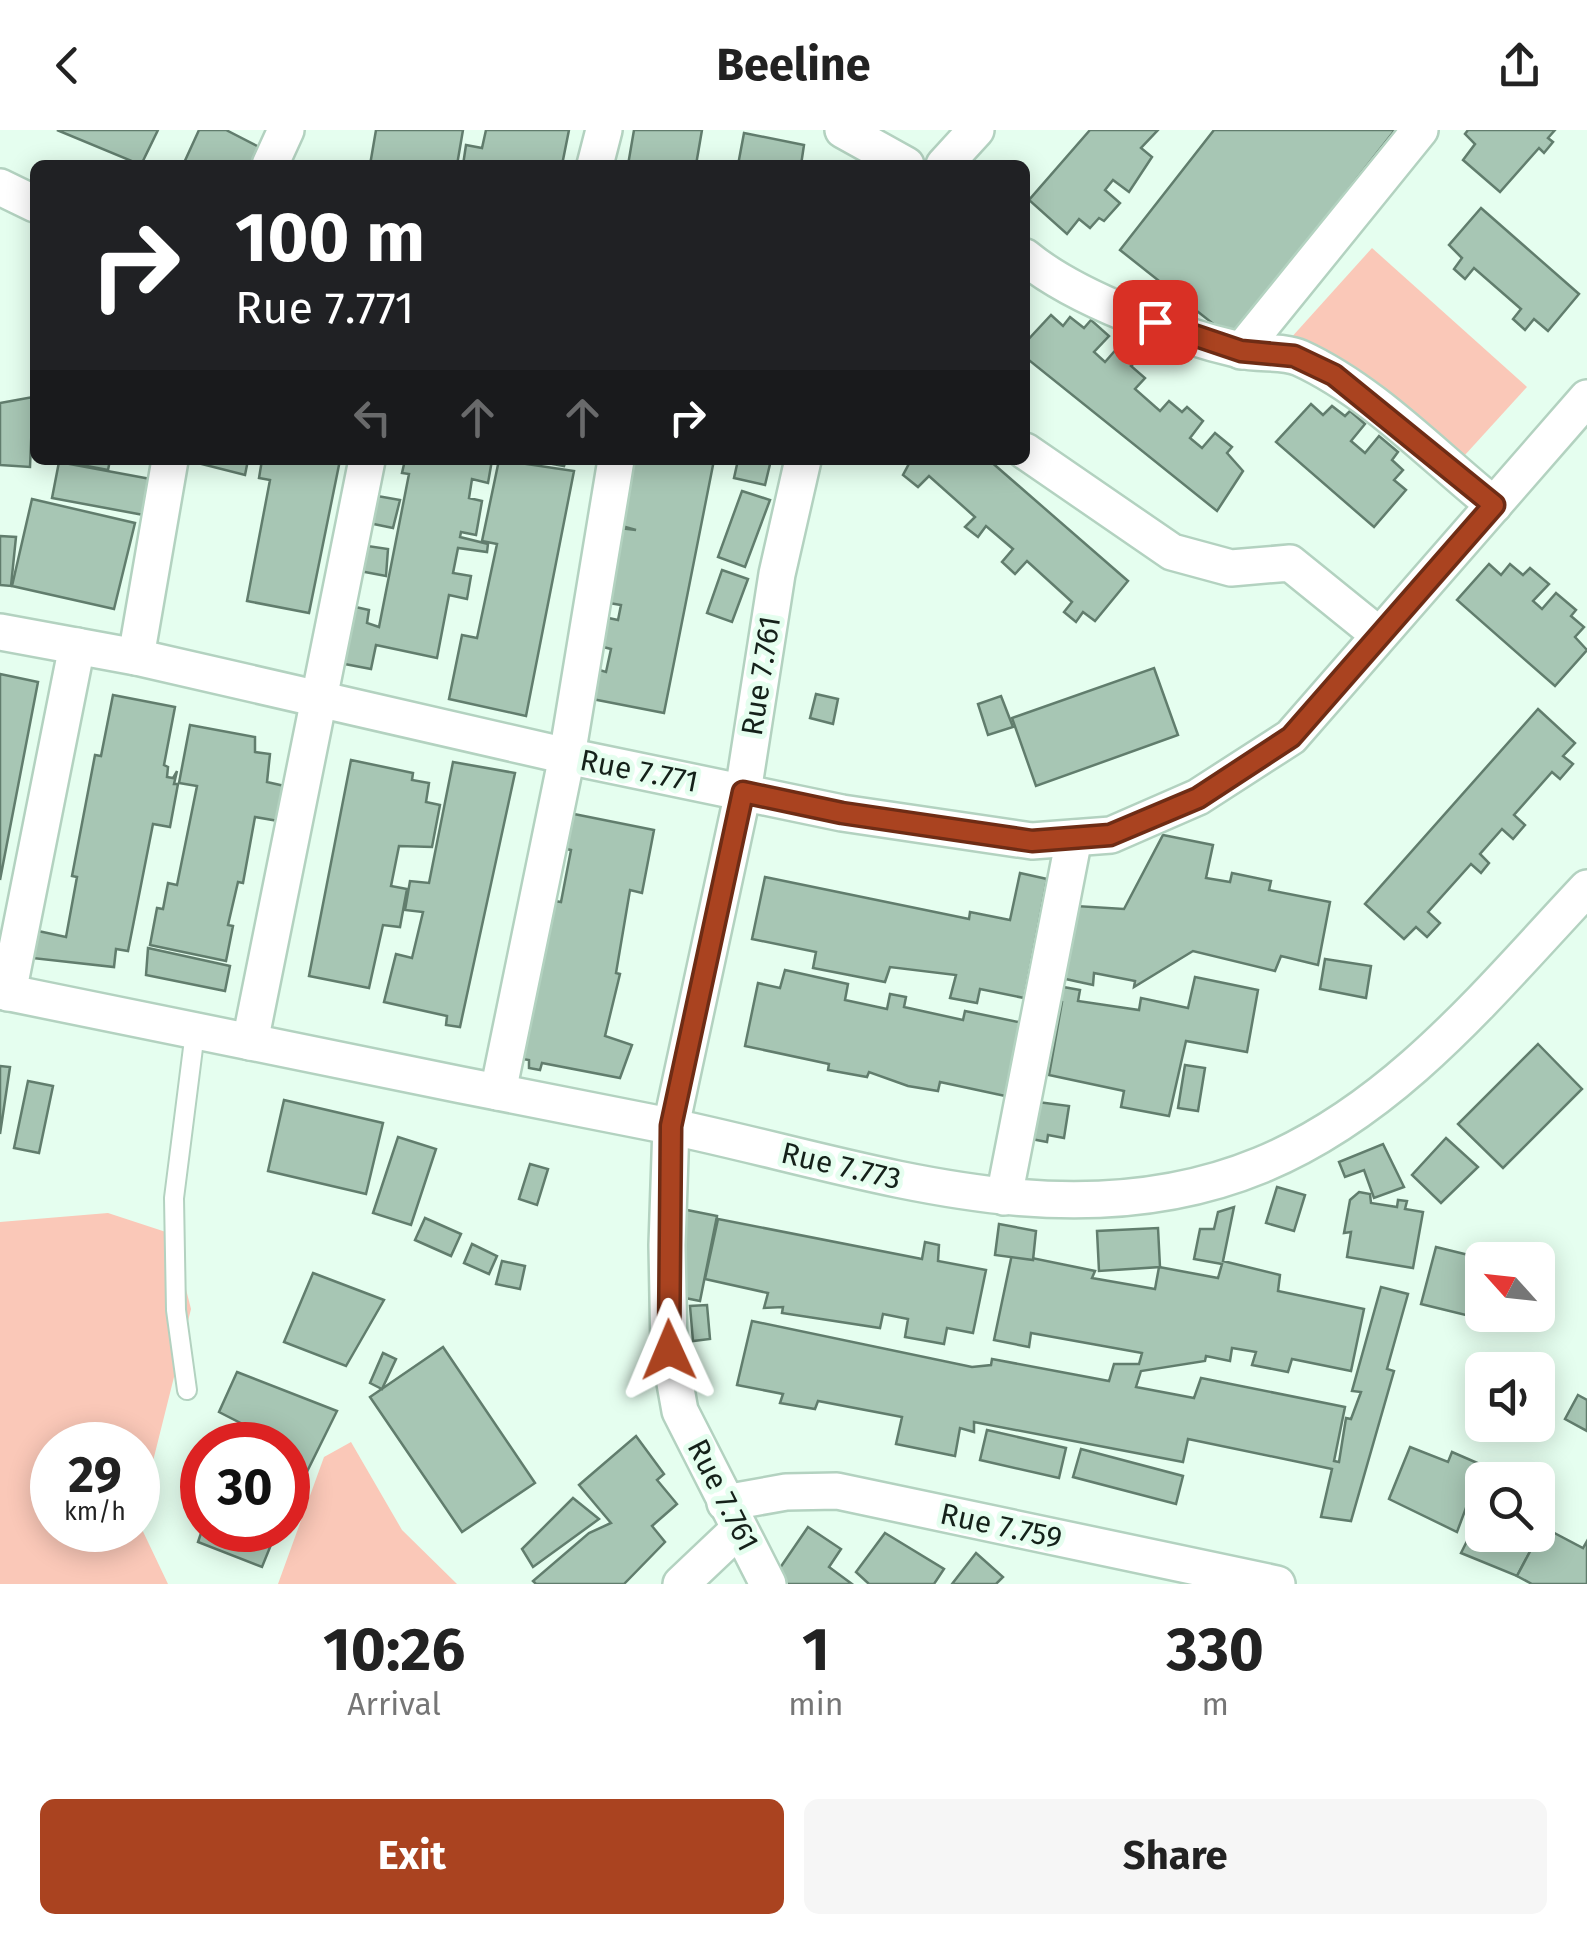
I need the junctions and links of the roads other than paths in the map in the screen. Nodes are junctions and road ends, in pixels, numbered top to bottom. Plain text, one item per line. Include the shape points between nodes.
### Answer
1 (286, 130) edge
2 (604, 130) edge
3 (842, 130) edge
4 (976, 130) edge
5 (1420, 130) edge
6 (272, 160) edge
7 (595, 160) edge
8 (897, 160) edge
9 (949, 160) edge
10 (0, 187) edge
11 (30, 202) edge
12 (1030, 260) edge
13 (1241, 351) junction
14 (1587, 398) edge
15 (1030, 454) edge
16 (169, 465) edge
17 (366, 465) edge
18 (615, 465) edge
19 (802, 465) edge
20 (1494, 505) junction
21 (0, 632) edge
22 (1379, 636) junction
23 (77, 646) junction
24 (136, 657) junction
25 (316, 698) junction
26 (566, 756) junction
27 (743, 792) junction
28 (1074, 838) junction
29 (1587, 888) edge
30 (4, 992) edge
31 (194, 1032) junction
32 (250, 1042) junction
33 (498, 1092) junction
34 (671, 1126) junction
35 (1004, 1197) junction
36 (187, 1390) dead end
37 (732, 1516) junction
38 (682, 1584) edge
39 (768, 1584) edge
40 (1277, 1584) edge

1 - 6 street
2 - 7 street
3 - 8 street
4 - 9 street
5 - 13 street
10 - 11 street
12 - 13 street via 1090,297
13 - 20 street via 1294,356 1334,375
14 - 20 street, Rue 7.771
15 - 22 street via 1172,552 1231,568 1290,563
16 - 24 street
17 - 25 street
18 - 26 street
19 - 27 street, Rue 7.761 via 777,574
20 - 22 street, Rue 7.771
21 - 23 street, Rue 7.771
22 - 28 street, Rue 7.771 via 1291,737 1198,798 1110,835
23 - 24 street, Rue 7.771
23 - 30 street
24 - 25 street, Rue 7.771
25 - 26 street, Rue 7.771
25 - 32 street
26 - 27 street, Rue 7.771
26 - 33 street
27 - 28 street, Rue 7.771 via 1032,841
27 - 34 street, Rue 7.761
28 - 35 street
29 - 35 street, Rue 7.773 via 1426,1060 1352,1114 1263,1164 1180,1192 1070,1202
30 - 31 street, Rue 7.773
31 - 32 street, Rue 7.773
31 - 36 lane via 174,1198 176,1310
32 - 33 street, Rue 7.773
33 - 34 street, Rue 7.773
34 - 35 street, Rue 7.773 via 960,1193
34 - 37 street, Rue 7.761 via 669,1350 680,1411
37 - 38 street
37 - 39 street, Rue 7.761
37 - 40 street, Rue 7.759 via 786,1492 836,1490

